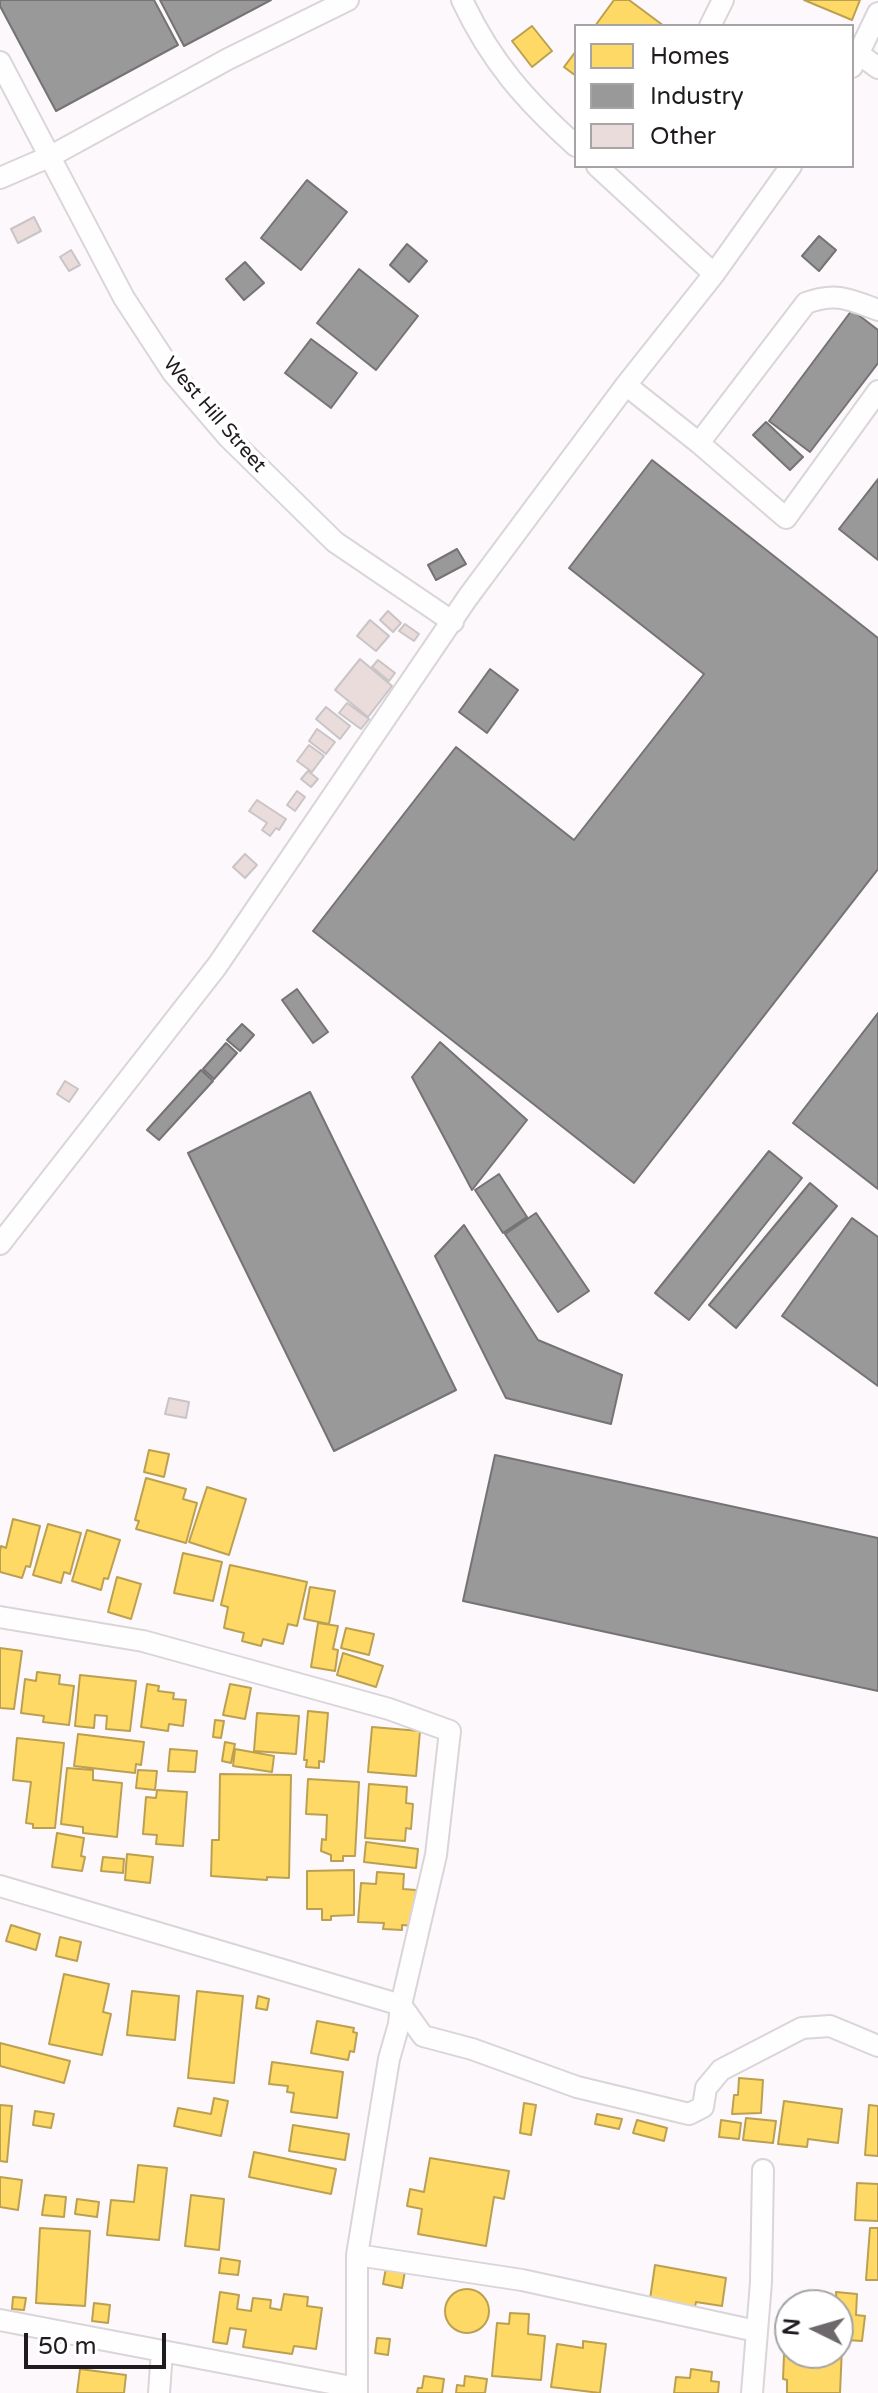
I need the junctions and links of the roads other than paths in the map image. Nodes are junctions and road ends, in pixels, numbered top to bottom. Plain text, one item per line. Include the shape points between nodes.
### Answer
1 (348, 0) edge
2 (462, 0) edge
3 (723, 0) edge
4 (878, 13) edge
5 (711, 24) edge
6 (856, 61) edge
7 (0, 62) edge
8 (878, 68) edge
9 (574, 144) edge
10 (51, 156) junction
11 (599, 168) edge
12 (790, 168) edge
13 (0, 178) edge
14 (714, 274) junction
15 (878, 310) edge
16 (626, 385) junction
17 (878, 391) edge
18 (699, 443) junction
19 (453, 622) junction
20 (0, 1244) edge
21 (0, 1617) edge
22 (0, 1886) edge
23 (401, 2005) junction
24 (878, 2046) edge
25 (763, 2170) dead end
26 (357, 2255) junction
27 (0, 2320) edge
28 (756, 2331) junction
29 (162, 2351) junction
30 (357, 2391) edge
31 (159, 2393) edge
32 (752, 2393) edge

1 - 10 street
2 - 9 street via 508,79
3 - 5 street
4 - 6 street
6 - 8 street
7 - 10 street, West Hill Street
10 - 13 street
10 - 19 street, West Hill Street via 124,298 173,373 335,542
11 - 14 street
12 - 14 street
14 - 16 street
15 - 18 street via 844,297 806,303
16 - 18 street
16 - 19 street
17 - 18 street via 786,518
19 - 20 street via 217,966
21 - 23 street via 143,1641 450,1731 436,1855
22 - 23 street
23 - 24 street via 423,2036 577,2087 689,2114 703,2107 706,2088 721,2070 802,2028 830,2026
23 - 26 street
25 - 28 street
26 - 28 street via 522,2280
26 - 30 street
27 - 29 street
28 - 32 street
29 - 30 street
29 - 31 street

